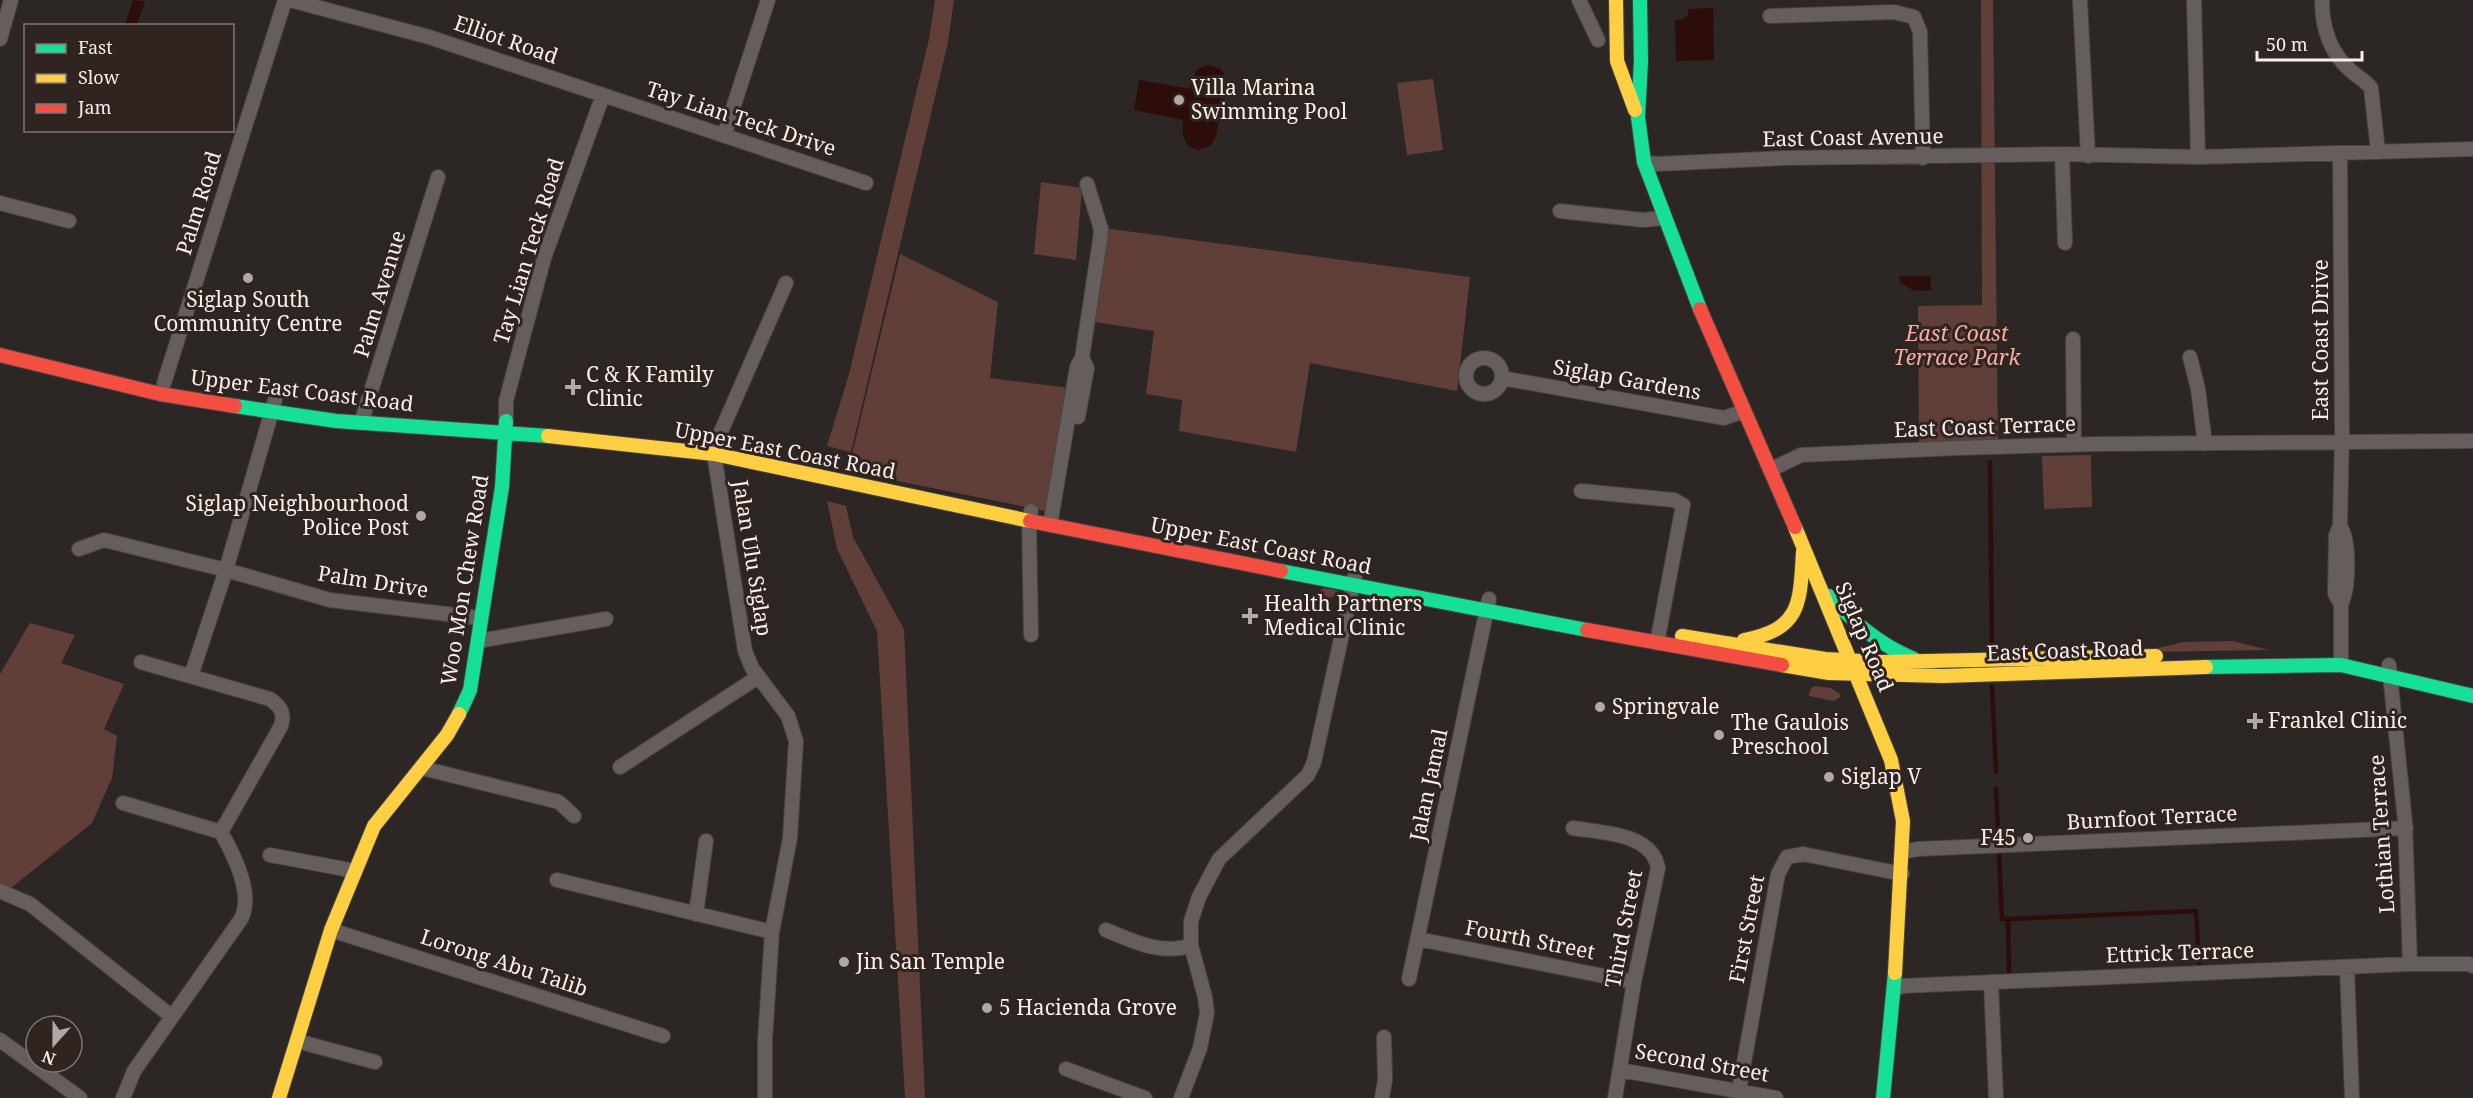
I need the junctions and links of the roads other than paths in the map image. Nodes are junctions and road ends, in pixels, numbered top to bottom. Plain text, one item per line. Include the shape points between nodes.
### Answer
1 (11, 0) edge
2 (285, 0) edge
3 (290, 0) edge
4 (768, 0) edge
5 (1579, 0) edge
6 (1616, 0) edge
7 (1640, 0) edge
8 (2080, 0) edge
9 (2194, 0) edge
10 (2322, 0) edge
11 (1770, 16) dead end
12 (0, 39) edge
13 (1598, 40) dead end
14 (603, 95) junction
15 (1638, 117) junction
16 (724, 136) junction
17 (2473, 149) edge
18 (2378, 152) junction
19 (2062, 154) junction
20 (2340, 154) junction
21 (2088, 156) junction
22 (2198, 157) junction
23 (1923, 158) junction
24 (1644, 162) junction
25 (438, 177) dead end
26 (866, 183) dead end
27 (1088, 184) dead end
28 (0, 203) edge
29 (1560, 211) dead end
30 (1665, 218) junction
31 (69, 220) dead end
32 (2065, 243) dead end
33 (786, 283) dead end
34 (2073, 339) dead end
35 (0, 345) edge
36 (0, 355) edge
37 (2190, 357) dead end
38 (1502, 378) dead end
39 (164, 383) junction
40 (273, 405) junction
41 (1744, 411) junction
42 (363, 418) junction
43 (506, 427) junction
44 (2473, 441) edge
45 (2205, 444) junction
46 (2342, 444) junction
47 (2074, 445) junction
48 (715, 448) junction
49 (1770, 470) junction
50 (1581, 491) dead end
51 (1030, 516) junction
52 (1054, 518) junction
53 (1804, 548) junction
54 (79, 549) dead end
55 (226, 570) junction
56 (1354, 580) junction
57 (1820, 587) junction
58 (1488, 605) junction
59 (480, 618) junction
60 (606, 619) dead end
61 (1031, 635) dead end
62 (1658, 638) junction
63 (478, 641) junction
64 (1730, 642) junction
65 (2342, 659) junction
66 (1851, 661) junction
67 (141, 662) dead end
68 (1924, 663) junction
69 (2389, 671) junction
70 (1858, 675) junction
71 (191, 676) junction
72 (758, 678) junction
73 (2473, 686) edge
74 (2473, 696) edge
75 (620, 767) dead end
76 (422, 768) junction
77 (123, 802) dead end
78 (574, 816) dead end
79 (1573, 828) dead end
80 (2406, 828) junction
81 (221, 832) junction
82 (706, 841) dead end
83 (1902, 852) junction
84 (270, 855) dead end
85 (355, 871) junction
86 (1902, 874) junction
87 (557, 880) dead end
88 (0, 891) edge
89 (696, 914) junction
90 (332, 930) junction
91 (1106, 930) dead end
92 (771, 932) junction
93 (1418, 939) junction
94 (1191, 945) junction
95 (2410, 964) junction
96 (2471, 965) edge
97 (2347, 968) junction
98 (1409, 979) dead end
99 (1635, 982) junction
100 (1991, 982) junction
101 (1894, 990) junction
102 (171, 1016) junction
103 (663, 1036) dead end
104 (1384, 1037) dead end
105 (0, 1040) edge
106 (297, 1041) junction
107 (375, 1062) dead end
108 (1066, 1069) dead end
109 (1620, 1070) junction
110 (1739, 1090) junction
111 (80, 1098) edge
112 (123, 1098) edge
113 (279, 1098) edge
114 (765, 1098) edge
115 (1145, 1098) edge
116 (1181, 1098) edge
117 (1382, 1098) edge
118 (1615, 1098) edge
119 (1776, 1098) edge
120 (1883, 1098) edge
121 (1996, 1098) edge
122 (2352, 1098) edge

1 - 12 street
2 - 39 street, Palm Road
3 - 14 street, Elliot Road via 429,37
4 - 16 street
5 - 13 street
6 - 15 main road, Siglap Road via 1617,61
7 - 15 main road, Siglap Road
8 - 21 street
9 - 22 street
10 - 18 street via 2324,32 2333,49 2371,88
11 - 23 street via 1894,12 1914,17 1920,32
14 - 16 street, Tay Lian Teck Drive
14 - 43 street, Tay Lian Teck Road via 544,258 506,401
15 - 24 main road, Siglap Road
16 - 26 street, Tay Lian Teck Drive
17 - 18 street, East Coast Avenue
18 - 20 street, East Coast Avenue
19 - 21 street, East Coast Avenue
19 - 23 street, East Coast Avenue
19 - 32 street
20 - 22 street, East Coast Avenue
20 - 46 street, East Coast Drive
21 - 22 street, East Coast Avenue
23 - 24 street, East Coast Avenue
24 - 30 main road, Siglap Road
25 - 42 street, Palm Avenue
27 - 52 street via 1101,229 1100,240
28 - 31 street
29 - 30 street via 1643,220
30 - 41 main road, Siglap Road
33 - 48 street, Upper East Coast Road
34 - 47 street
35 - 39 main road, Upper East Coast Road
36 - 40 main road, Upper East Coast Road via 160,394
37 - 45 street
38 - 41 street, Siglap Gardens via 1724,418
39 - 40 main road, Upper East Coast Road
40 - 42 main road, Upper East Coast Road
40 - 55 street
41 - 49 main road, Siglap Road
42 - 43 main road, Upper East Coast Road
43 - 48 main road, Upper East Coast Road
43 - 59 main road, Woo Mon Chew Road via 502,486
44 - 46 street, East Coast Terrace
45 - 46 street, East Coast Terrace
45 - 47 street, East Coast Terrace
46 - 65 street, East Coast Drive via 2335,594 2341,604
47 - 49 street, East Coast Terrace via 1802,455
48 - 51 main road, Upper East Coast Road
48 - 72 street, Jalan Ulu Siglap via 744,645
49 - 53 main road, Siglap Road
50 - 62 street via 1674,500 1683,505
51 - 52 main road, Upper East Coast Road
51 - 61 street
52 - 56 main road, Upper East Coast Road
53 - 57 main road, Siglap Road
53 - 64 main road via 1800,599 1786,625 1770,636
54 - 55 street, Palm Drive via 104,540
55 - 59 street, Palm Drive via 330,600
55 - 71 street
56 - 58 main road, Upper East Coast Road
56 - 94 street via 1311,769 1214,866 1193,915
57 - 66 main road, Siglap Road
57 - 68 main road via 1864,633 1895,652
58 - 62 main road, East Coast Road
58 - 93 street, Jalan Jamal
59 - 63 main road, Woo Mon Chew Road
60 - 63 street
62 - 64 main road, East Coast Road
62 - 70 main road, East Coast Road via 1829,673
63 - 76 main road, Woo Mon Chew Road via 465,705
64 - 66 main road, East Coast Road
65 - 68 main road, East Coast Road
65 - 69 main road, East Coast Road
65 - 70 main road, East Coast Road via 1943,676
66 - 68 main road, East Coast Road
66 - 70 main road, Siglap Road
67 - 71 street
69 - 73 main road, East Coast Road
69 - 74 main road, East Coast Road
69 - 80 street, Lothian Terrace
70 - 83 main road, Siglap Road via 1891,760 1904,821
71 - 81 street via 270,699 284,718
72 - 75 street
72 - 92 street, Jalan Ulu Siglap via 788,716 796,741 790,838
76 - 78 street via 559,802
76 - 85 main road, Woo Mon Chew Road via 374,826
77 - 81 street
79 - 99 street, Third Street via 1644,844 1657,860
80 - 83 street, Burnfoot Terrace
80 - 95 street, Lothian Terrace
81 - 102 street via 246,894 245,913
82 - 89 street
83 - 86 main road, Siglap Road
84 - 85 street
85 - 90 main road, Woo Mon Chew Road
86 - 101 main road, Siglap Road
86 - 110 street, First Street via 1803,855 1787,857 1778,874
87 - 89 street
88 - 102 street via 30,904
89 - 92 street
90 - 103 street, Lorong Abu Talib
90 - 106 main road, Woo Mon Chew Road
91 - 94 street via 1144,946 1178,950
92 - 114 street, Jalan Ulu Siglap
93 - 98 street, Jalan Jamal
93 - 99 street, Fourth Street
94 - 116 street via 1207,1013 1200,1048
95 - 96 street, Ettrick Terrace
95 - 97 street, Ettrick Terrace
97 - 100 street, Ettrick Terrace
97 - 122 street
99 - 109 street, Third Street
100 - 101 street, Ettrick Terrace
100 - 121 street
101 - 120 main road, Siglap Road
102 - 112 street via 134,1071
104 - 117 street
105 - 111 street
106 - 107 street
106 - 113 main road, Woo Mon Chew Road
108 - 115 street
109 - 110 street, Second Street
109 - 118 street, Third Street
110 - 119 street, Second Street

